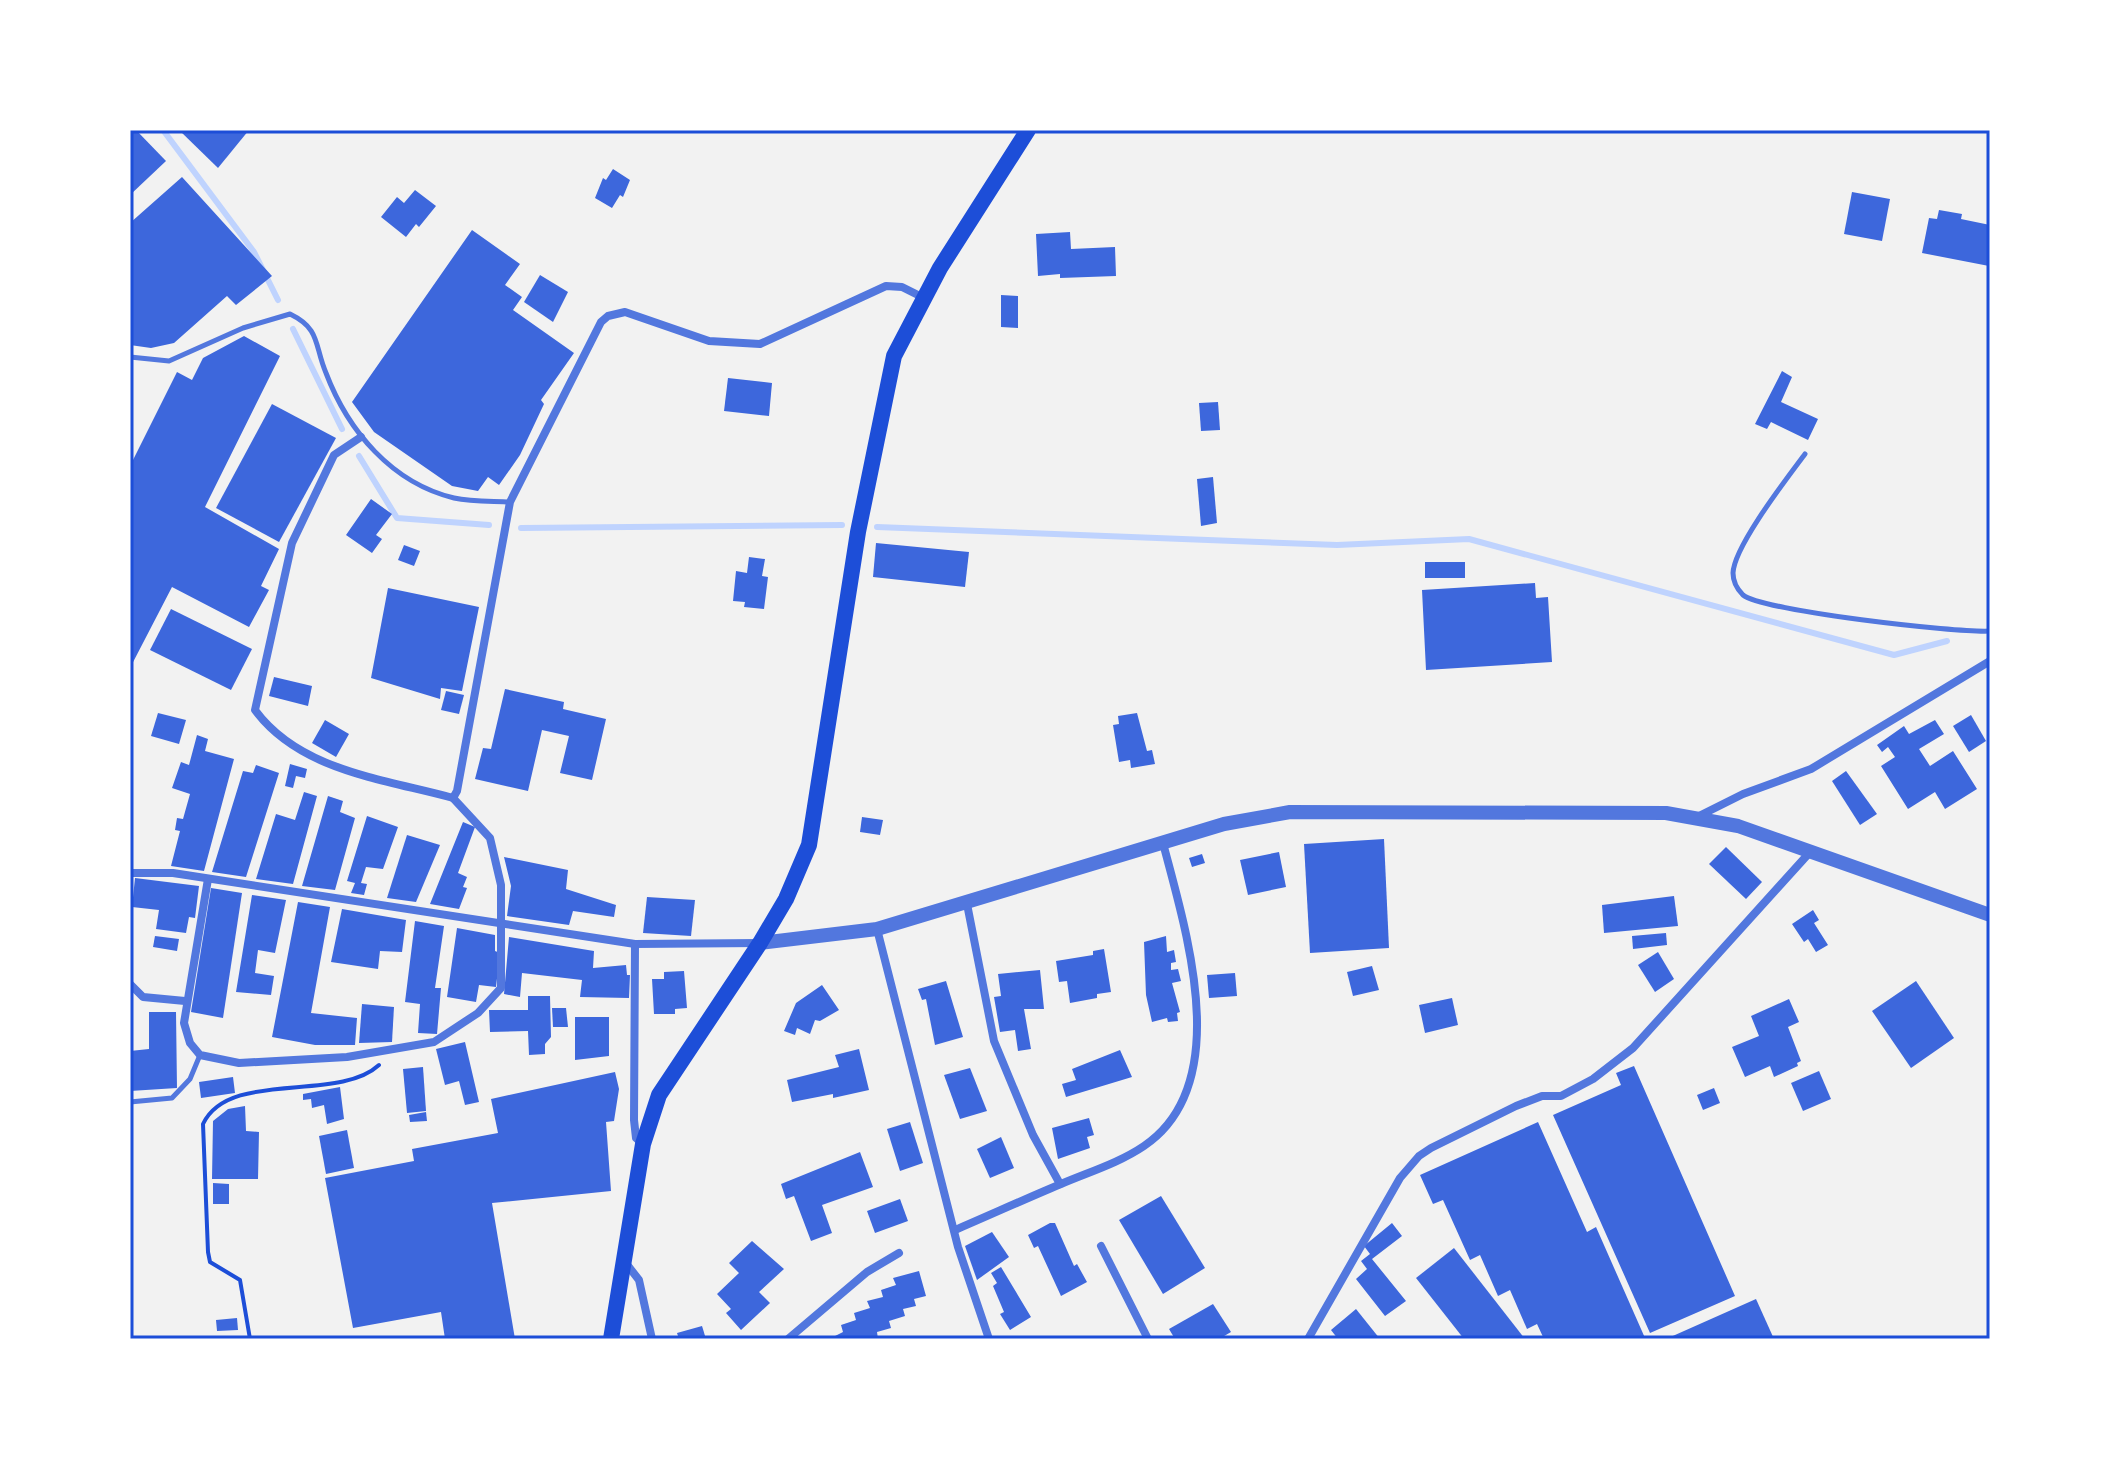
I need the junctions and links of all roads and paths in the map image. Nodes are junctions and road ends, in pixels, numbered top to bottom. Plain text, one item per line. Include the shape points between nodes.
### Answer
1 (1028, 130) edge
2 (922, 297) junction
3 (130, 357) edge
4 (361, 437) junction
5 (1805, 454) dead end
6 (510, 502) junction
7 (1990, 631) edge
8 (1990, 661) edge
9 (453, 798) junction
10 (1694, 818) junction
11 (1163, 843) junction
12 (1812, 851) junction
13 (130, 873) edge
14 (208, 879) junction
15 (967, 904) junction
16 (1990, 915) edge
17 (503, 925) junction
18 (877, 929) junction
19 (760, 943) junction
20 (635, 944) junction
21 (130, 984) edge
22 (185, 1001) junction
23 (386, 1050) junction
24 (200, 1055) junction
25 (130, 1102) edge
26 (643, 1144) junction
27 (1060, 1184) junction
28 (955, 1230) junction
29 (1101, 1246) dead end
30 (899, 1253) dead end
31 (625, 1262) junction
32 (250, 1339) edge
33 (611, 1339) edge
34 (652, 1339) edge
35 (788, 1339) edge
36 (989, 1339) edge
37 (1148, 1339) edge
38 (1308, 1339) edge

1 - 2 main road
2 - 6 street via 886,286 760,344 709,341 625,312 608,316 596,330
2 - 19 main road via 894,356 877,426 809,845
3 - 4 lane via 169,361 290,314 306,321 316,337 338,401
4 - 6 lane via 390,466 422,487 457,499
4 - 9 street via 334,455 292,543 255,710 269,729 341,770
5 - 7 lane via 1741,551 1733,570 1744,596 1834,615
6 - 9 street
8 - 10 street via 1835,756
9 - 17 street via 490,838
10 - 11 street via 1634,810 1290,812
10 - 12 street via 1738,826
11 - 15 street
11 - 27 street via 1195,986 1199,1018 1194,1066 1160,1132 1115,1162
12 - 16 street
12 - 38 street via 1633,1048 1561,1096 1542,1096 1516,1106 1419,1156 1400,1178
13 - 14 street
14 - 17 street
14 - 22 street
15 - 18 street
15 - 27 street via 994,1041
17 - 20 street
17 - 23 street via 501,988 478,1013 434,1042
18 - 19 street
18 - 28 street
19 - 20 street
19 - 26 main road via 674,1067
20 - 26 street via 634,1120 636,1138
21 - 22 street via 143,997
22 - 24 street via 184,1023
23 - 24 street via 239,1063
23 - 32 path via 374,1070 226,1099 209,1111 203,1124 208,1252 210,1262 240,1280
24 - 25 lane via 190,1079 172,1098
26 - 31 main road
27 - 28 street
28 - 36 street
29 - 37 street
30 - 35 street via 867,1272
31 - 33 main road
31 - 34 street via 639,1280

